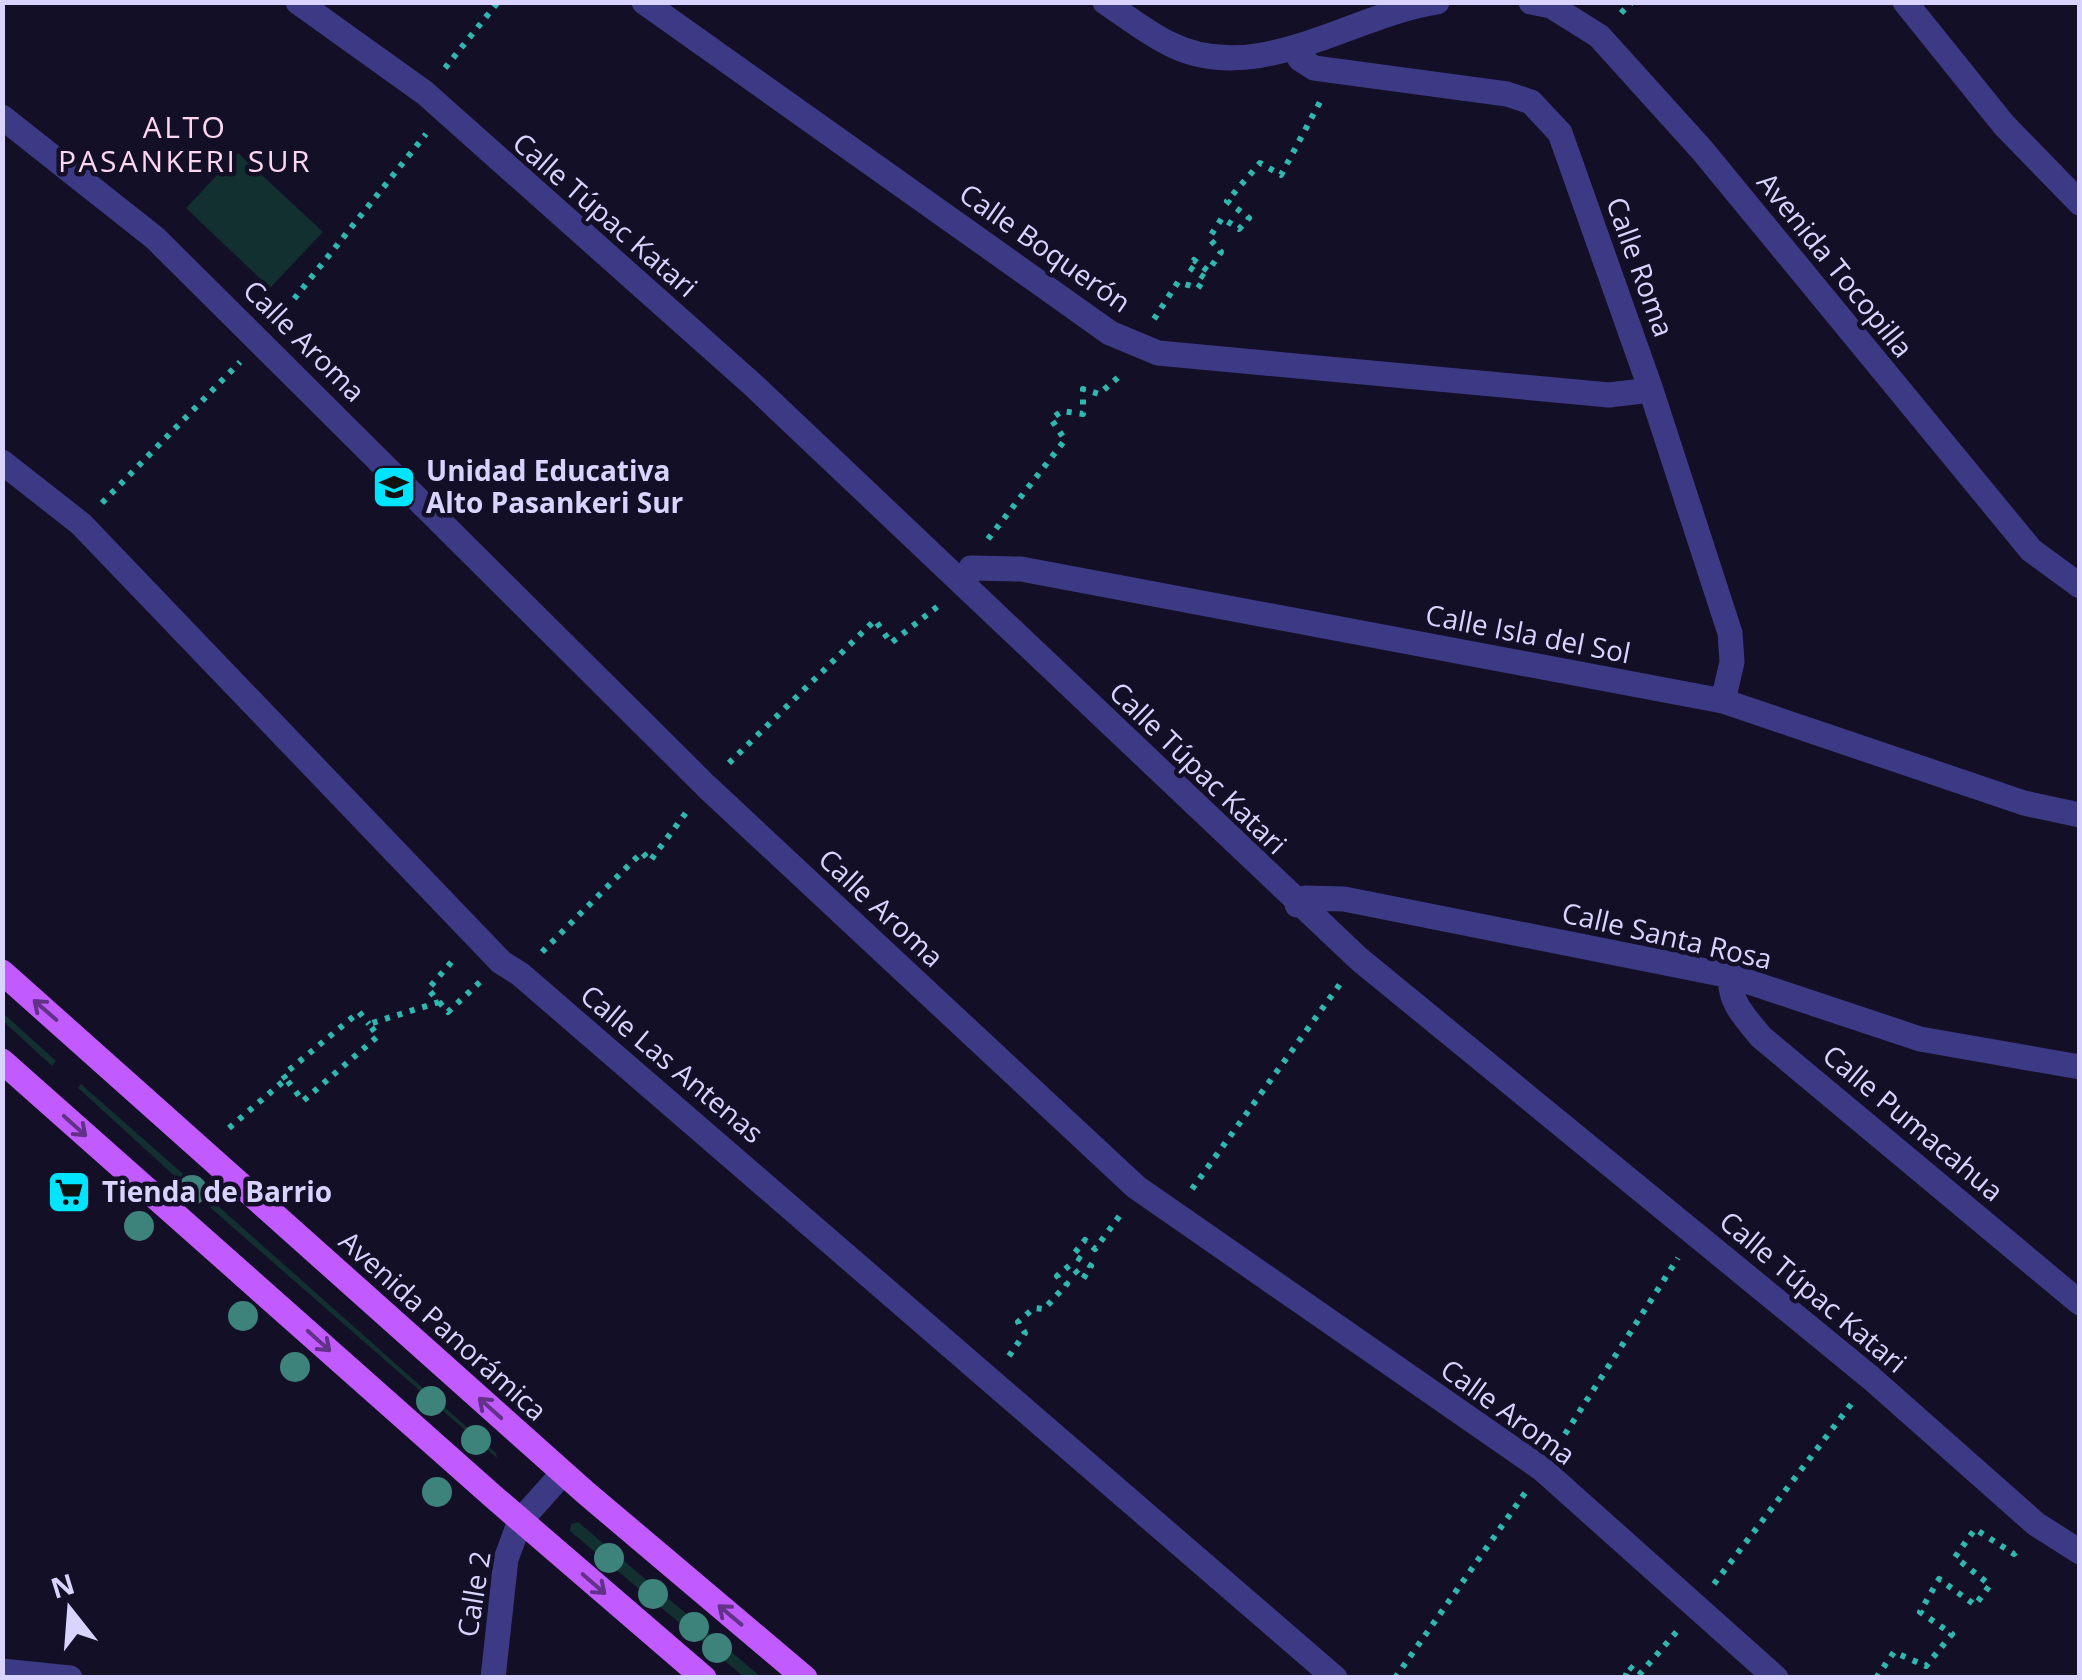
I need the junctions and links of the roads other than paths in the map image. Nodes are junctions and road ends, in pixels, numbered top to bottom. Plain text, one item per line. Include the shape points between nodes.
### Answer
1 (298, 2) edge
2 (644, 2) edge
3 (1105, 2) edge
4 (1437, 2) edge
5 (1531, 2) edge
6 (1906, 2) edge
7 (1295, 48) junction
8 (2, 117) edge
9 (2080, 203) edge
10 (1651, 390) junction
11 (2, 462) edge
12 (968, 576) junction
13 (2080, 586) edge
14 (1723, 701) junction
15 (2080, 815) edge
16 (1297, 904) junction
17 (2, 972) edge
18 (1731, 976) junction
19 (2, 1061) edge
20 (2080, 1067) edge
21 (2080, 1303) edge
22 (563, 1472) junction
23 (520, 1521) junction
24 (2080, 1552) edge
25 (2, 1671) edge
26 (70, 1678) edge
27 (493, 1678) edge
28 (704, 1678) edge
29 (805, 1678) edge
30 (1335, 1678) edge
31 (1776, 1678) edge

1 - 12 street, Calle Túpac Katari via 424,93
2 - 10 street, Calle Boquerón via 1110,333 1158,352 1609,395
3 - 7 street via 1172,45 1212,56
4 - 7 street via 1402,8
5 - 13 street, Avenida Tocopilla via 1551,6 1600,36 2031,550
6 - 9 street via 2004,124
7 - 10 street, Calle Roma via 1308,66 1507,94 1548,117 1560,133
8 - 31 street, Calle Aroma via 155,238 706,786 1136,1188 1542,1469
10 - 14 street, Calle Roma via 1730,633
11 - 30 street, Calle Las Antenas via 81,524 510,968
12 - 14 street, Calle Isla del Sol via 1022,569
12 - 16 street, Calle Túpac Katari
14 - 15 street, Calle Isla del Sol
16 - 18 street, Calle Santa Rosa via 1305,898 1344,899
16 - 24 street, Calle Túpac Katari via 1871,1378 2036,1524
22 -> 17 main road, Avenida Panorámica
18 - 20 street, Calle Santa Rosa via 1920,1040
18 - 21 street, Calle Pumacahua via 1738,1009 1761,1036
19 -> 23 main road
22 - 23 street
29 -> 22 main road, Avenida Panorámica
23 - 27 street, Calle 2 via 506,1558
23 -> 28 main road
25 - 26 street

